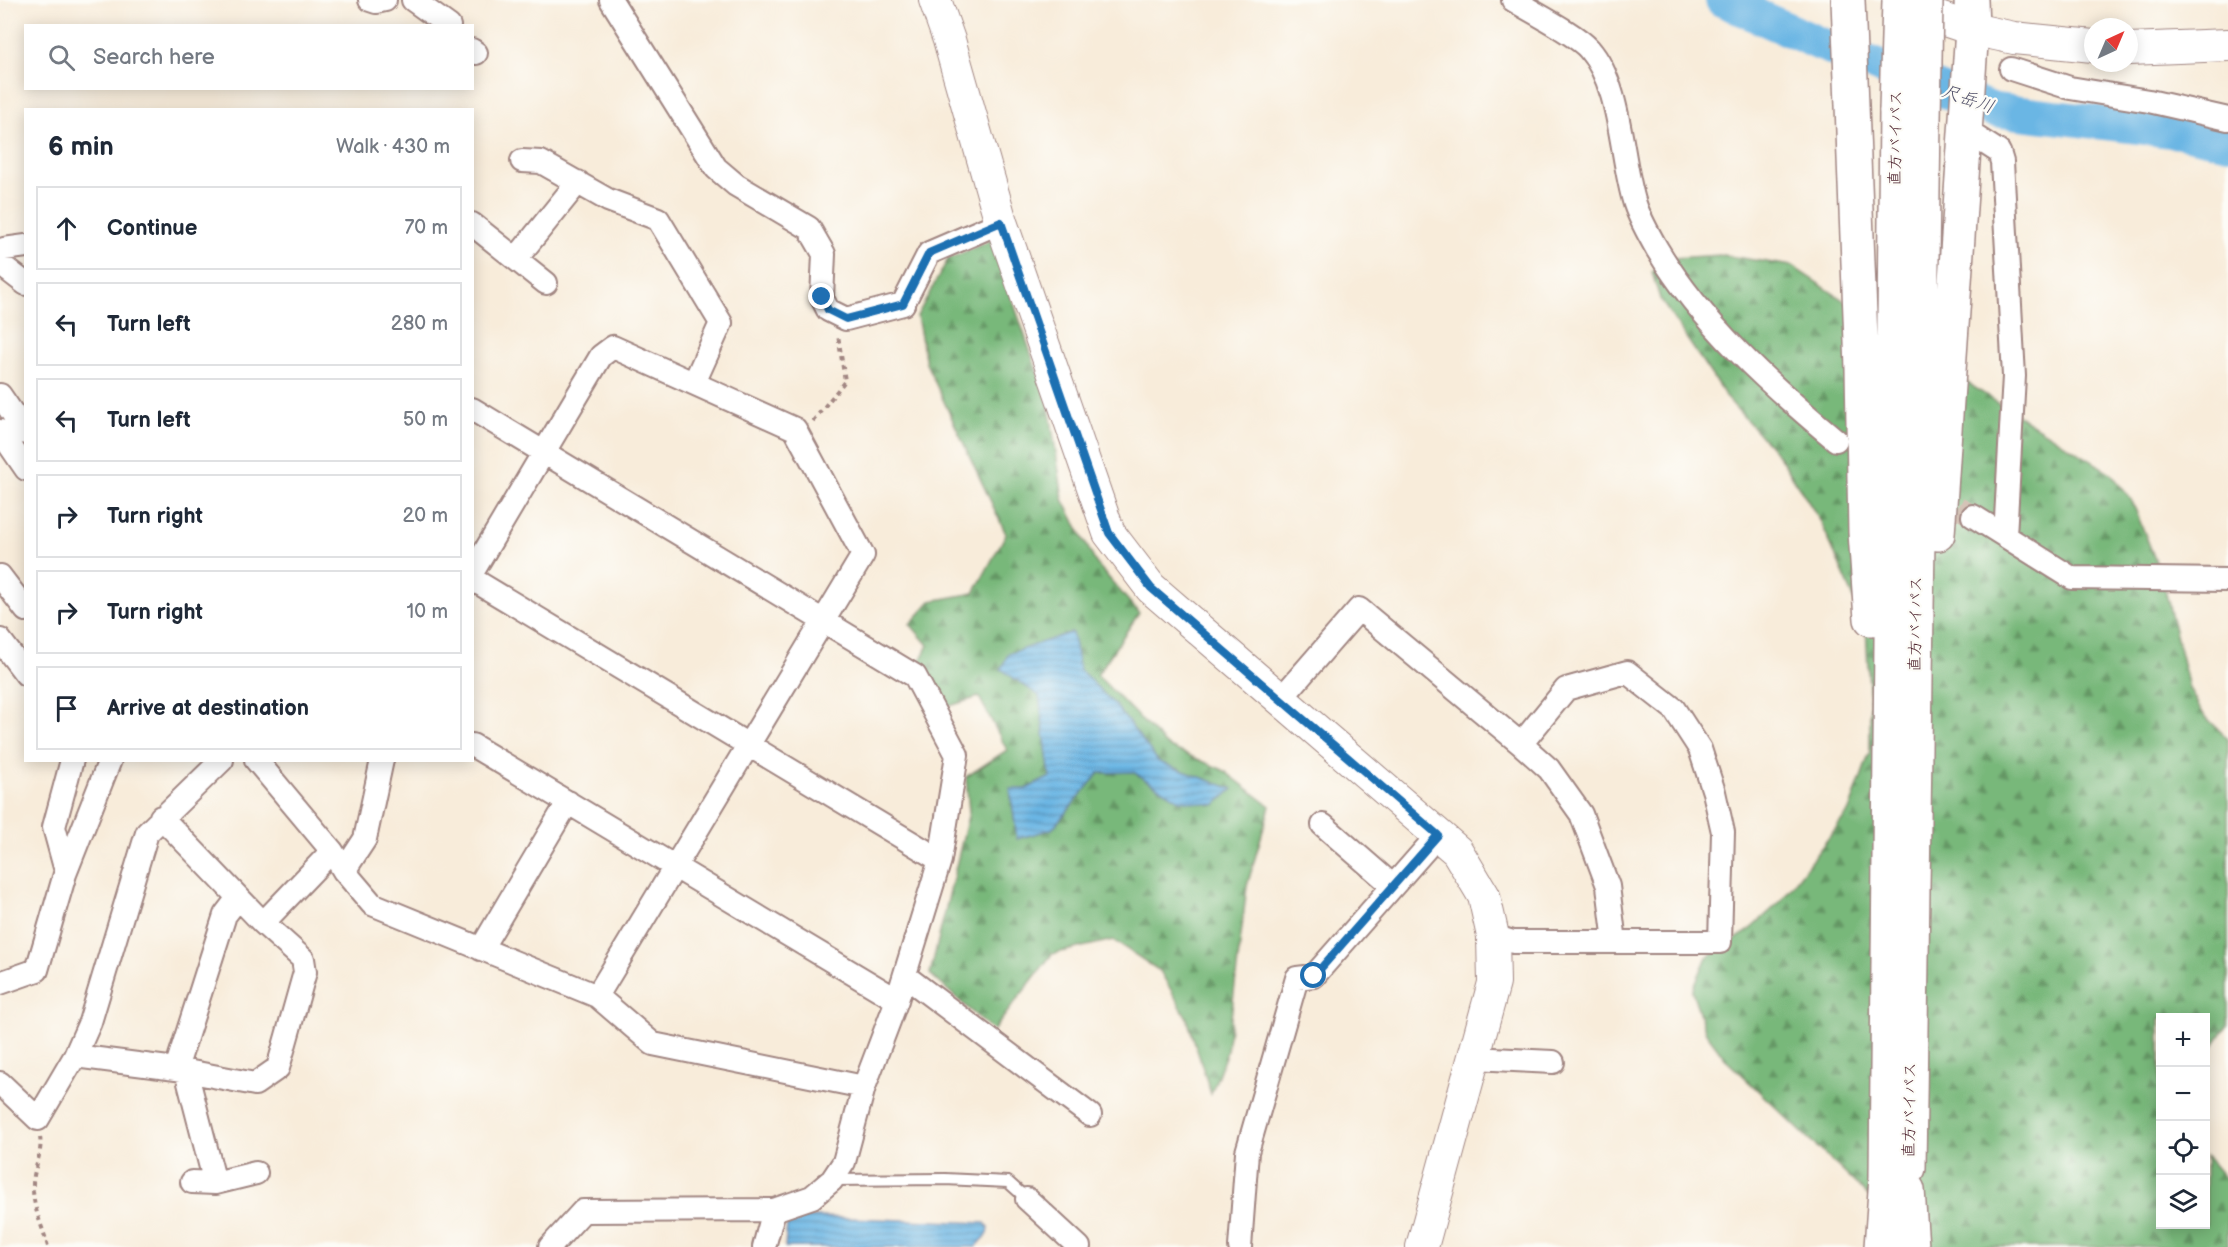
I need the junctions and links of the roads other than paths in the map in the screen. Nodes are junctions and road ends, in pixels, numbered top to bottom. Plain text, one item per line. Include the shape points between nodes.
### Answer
1 (369, 0) edge
2 (385, 0) edge
3 (413, 0) edge
4 (611, 0) edge
5 (935, 0) edge
6 (1513, 0) edge
7 (1848, 0) edge
8 (1885, 0) edge
9 (1899, 0) edge
10 (1926, 0) edge
11 (1971, 15) edge
12 (446, 24) edge
13 (2084, 45) edge
14 (2228, 45) edge
15 (2138, 49) edge
16 (2011, 69) dead end
17 (1910, 115) junction
18 (2228, 119) edge
19 (1965, 129) junction
20 (522, 161) dead end
21 (578, 182) junction
22 (1001, 222) junction
23 (474, 226) edge
24 (24, 246) edge
25 (0, 253) edge
26 (516, 259) junction
27 (0, 264) edge
28 (24, 282) edge
29 (546, 283) dead end
30 (694, 383) junction
31 (0, 395) edge
32 (474, 410) edge
33 (24, 430) edge
34 (0, 431) edge
35 (1836, 440) dead end
36 (546, 452) junction
37 (24, 466) edge
38 (1972, 516) tunnel mouth
39 (2005, 536) junction
40 (474, 570) edge
41 (0, 576) edge
42 (474, 580) edge
43 (2228, 580) edge
44 (24, 607) edge
45 (824, 621) junction
46 (0, 640) edge
47 (24, 671) edge
48 (1279, 701) junction
49 (1521, 744) junction
50 (474, 746) edge
51 (748, 746) junction
52 (71, 762) edge
53 (109, 762) edge
54 (220, 762) edge
55 (258, 762) edge
56 (382, 762) edge
57 (568, 802) junction
58 (161, 817) junction
59 (1323, 825) dead end
60 (1438, 835) junction
61 (332, 851) junction
62 (940, 860) junction
63 (1900, 862) junction
64 (677, 866) junction
65 (66, 871) junction
66 (344, 871) junction
67 (1393, 886) junction
68 (238, 898) junction
69 (263, 923) junction
70 (1493, 936) junction
71 (1615, 942) junction
72 (481, 949) junction
73 (905, 976) junction
74 (0, 983) edge
75 (597, 996) junction
76 (897, 1000) junction
77 (75, 1056) junction
78 (1474, 1058) junction
79 (1552, 1062) dead end
80 (181, 1070) junction
81 (0, 1083) edge
82 (864, 1087) junction
83 (1090, 1115) dead end
84 (256, 1173) dead end
85 (832, 1180) junction
86 (192, 1182) dead end
87 (215, 1183) junction
88 (1897, 1183) junction
89 (1027, 1200) joint
90 (774, 1210) junction
91 (550, 1247) edge
92 (764, 1247) edge
93 (1079, 1247) edge
94 (1240, 1247) edge
95 (1422, 1247) edge
96 (1871, 1247) edge
97 (1881, 1247) edge
98 (1903, 1247) edge
99 (1912, 1247) edge

1 - 2 street
3 - 12 street
4 - 22 street via 716,168 736,185 809,228 824,254 822,297 828,310 846,319 903,304 929,253
5 - 22 street
6 - 35 street via 1587,47 1602,67 1635,206 1658,249 1694,301 1740,352
7 - 63 highway via 1865,532
8 - 11 street
9 - 17 highway, 直方バイパス, bridge
10 - 17 highway, 直方バイパス, bridge
11 - 13 street via 2014,38
11 - 19 highway
14 - 15 street
16 - 18 street via 2070,88
17 - 63 highway, 直方バイパス
19 - 39 street via 1999,153 2002,162 2014,376
19 - 63 highway via 1930,680
20 - 21 street via 541,162
21 - 26 street
21 - 30 street via 608,200 658,219 721,323
22 - 48 street via 1109,533 1151,588
23 - 26 street
24 - 25 street
26 - 29 street
27 - 28 street
30 - 36 street via 614,347 601,356
30 - 45 street via 795,429 800,438 863,555
31 - 33 street
32 - 36 street
34 - 37 street
36 - 40 street
36 - 45 street
38 - 39 street
39 - 43 street via 2072,578
41 - 44 street
42 - 51 street
45 - 51 street
45 - 62 street via 915,676 957,755
46 - 47 street
48 - 49 street via 1359,609
48 - 60 street
49 - 71 street via 1549,769 1581,814 1608,886
49 - 71 street via 1566,689 1627,672 1674,709 1700,750 1722,832 1720,942
50 - 57 street
51 - 62 street
51 - 64 street
52 - 65 street via 54,827
53 - 65 street
54 - 58 street
55 - 61 street
56 - 66 street via 365,839
57 - 64 street
57 - 72 street
58 - 68 street
58 - 77 street via 147,832 90,1022
59 - 67 street
60 - 67 street
60 - 70 street via 1457,851 1484,896
61 - 66 street
61 - 69 street
62 - 73 street
63 - 88 highway, 直方バイパス
64 - 75 street
64 - 76 street
65 - 74 street via 37,970
66 - 72 street via 372,904
67 - 94 street via 1314,976 1297,978 1247,1152
68 - 69 street
68 - 80 street via 225,915
69 - 80 street via 303,959 305,972 278,1068 255,1084
70 - 71 street via 1513,942
70 - 78 street via 1494,982
72 - 75 street
73 - 76 street
73 - 83 street
75 - 82 street via 653,1044
76 - 82 street
77 - 80 street
77 - 81 street via 38,1119
78 - 79 street
78 - 95 street
80 - 87 street
82 - 85 street via 844,1162
84 - 87 street
85 - 89 lane via 1008,1182
85 - 90 street via 812,1197
86 - 87 street
88 - 96 highway
88 - 97 highway, 直方バイパス
88 - 98 highway, 直方バイパス
88 - 99 highway
89 - 93 street
90 - 91 street via 584,1211
90 - 92 street

